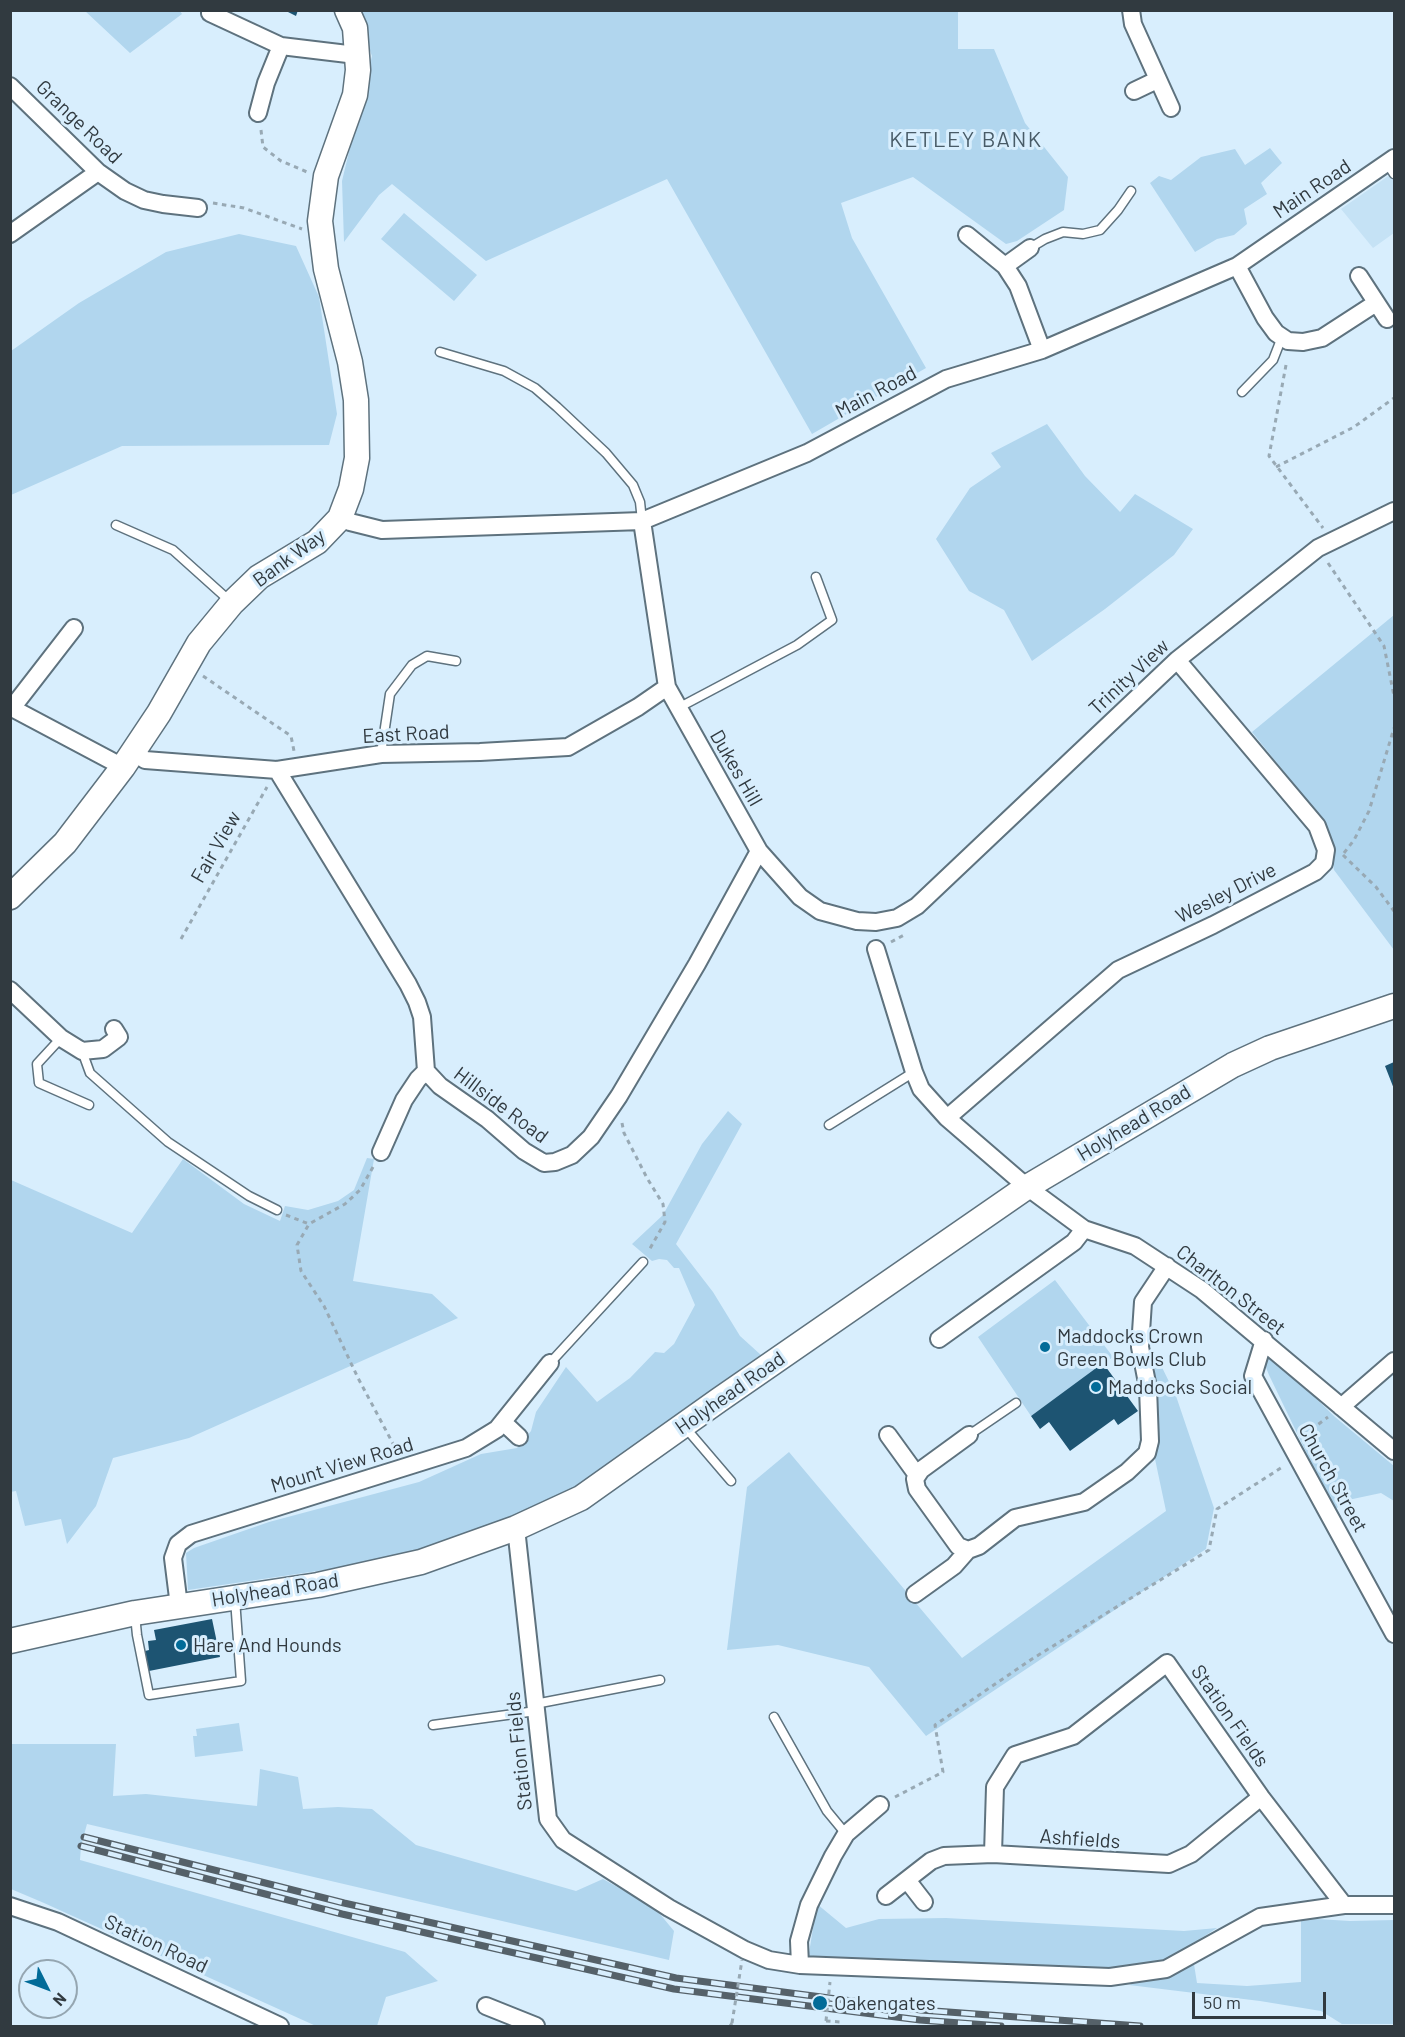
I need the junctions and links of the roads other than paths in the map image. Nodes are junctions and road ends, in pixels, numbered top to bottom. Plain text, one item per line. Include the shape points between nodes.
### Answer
1 (346, 10) edge
2 (1131, 10) edge
3 (210, 13) dead end
4 (281, 46) junction
5 (356, 56) junction
6 (1157, 80) junction
7 (10, 86) edge
8 (1134, 91) dead end
9 (1171, 108) dead end
10 (258, 113) road end
11 (1392, 165) edge
12 (98, 172) junction
13 (1131, 191) dead end
14 (198, 208) road end
15 (10, 234) edge
16 (967, 235) dead end
17 (1030, 248) joint
18 (1005, 266) junction
19 (1237, 266) junction
20 (1359, 276) dead end
21 (1376, 303) junction
22 (1387, 319) dead end
23 (1287, 339) junction
24 (1042, 350) junction
25 (440, 352) dead end
26 (1242, 392) dead end
27 (1395, 511) edge
28 (340, 518) junction
29 (642, 520) junction
30 (116, 525) dead end
31 (816, 578) dead end
32 (232, 603) junction
33 (74, 628) dead end
34 (1177, 660) junction
35 (456, 661) dead end
36 (667, 687) junction
37 (11, 708) edge
38 (678, 708) junction
39 (381, 754) junction
40 (129, 760) junction
41 (277, 770) junction
42 (759, 851) junction
43 (10, 897) edge
44 (917, 906) joint
45 (876, 949) dead end
46 (10, 990) edge
47 (1395, 1006) edge
48 (114, 1029) dead end
49 (61, 1038) junction
50 (82, 1052) junction
51 (426, 1071) junction
52 (914, 1072) junction
53 (89, 1105) dead end
54 (948, 1118) junction
55 (829, 1125) dead end
56 (381, 1152) road end
57 (1027, 1187) junction
58 (277, 1210) road end
59 (1084, 1229) junction
60 (643, 1262) road end
61 (1167, 1266) junction
62 (939, 1339) dead end
63 (1264, 1340) junction
64 (1395, 1361) edge
65 (550, 1363) joint
66 (1016, 1403) dead end
67 (1341, 1407) junction
68 (502, 1422) junction
69 (683, 1425) junction
70 (969, 1435) joint
71 (888, 1436) dead end
72 (519, 1437) dead end
73 (1395, 1451) edge
74 (917, 1475) junction
75 (731, 1481) dead end
76 (516, 1528) junction
77 (968, 1550) junction
78 (915, 1594) dead end
79 (235, 1599) junction
80 (179, 1606) junction
81 (135, 1613) junction
82 (1395, 1634) edge
83 (10, 1641) edge
84 (660, 1680) dead end
85 (536, 1707) junction
86 (774, 1717) dead end
87 (433, 1725) dead end
88 (1262, 1797) junction
89 (880, 1805) road end
90 (846, 1834) junction
91 (993, 1854) junction
92 (906, 1880) junction
93 (886, 1896) dead end
94 (924, 1902) dead end
95 (1344, 1905) junction
96 (1395, 1905) edge
97 (10, 1906) edge
98 (800, 1965) junction
99 (486, 2006) dead end
100 (509, 2021) edge
101 (280, 2026) edge
102 (536, 2026) edge

1 - 5 street, Bank Way via 355,28
2 - 6 street
3 - 4 street
4 - 5 street
4 - 10 street
5 - 28 street, Bank Way via 355,95 326,176 320,221 326,269 356,400 357,458
6 - 8 street
6 - 9 street
7 - 12 street, Grange Road
11 - 19 street, Main Road
12 - 14 street, Grange Road via 144,200
12 - 15 street
13 - 17 lane via 1100,230 1083,234 1063,232
16 - 18 street
17 - 18 street
18 - 24 street via 1018,286
19 - 23 street via 1265,318 1276,333
19 - 24 street, Main Road
20 - 21 street
21 - 22 street
21 - 23 street via 1322,338 1303,342
23 - 26 lane via 1274,360
24 - 29 street, Main Road via 946,379 794,459
25 - 29 lane via 504,371 550,400 606,453 633,485
27 - 34 street, Trinity View via 1326,545
28 - 29 street, Main Road via 382,530
28 - 32 street, Bank Way via 317,542 259,577
29 - 36 street, Dukes Hill
30 - 32 lane via 173,550
31 - 38 lane via 832,620 797,645
32 - 40 street, Bank Way via 199,643
33 - 37 street
34 - 44 street, Trinity View
34 - 54 street, Wesley Drive via 1317,826 1326,850 1324,863 1315,872 1213,925 1118,970
35 - 39 lane via 427,656 412,665 390,694
36 - 38 street, Dukes Hill
36 - 39 street, East Road via 568,747
37 - 40 street, East Road
38 - 42 street, Dukes Hill
39 - 41 street, East Road
40 - 41 street, East Road
40 - 43 street, Bank Way via 64,843
41 - 51 street, Hillside Road via 417,1002 422,1017
42 - 44 street, Dukes Hill via 800,897 829,914 876,922 897,918
42 - 51 street, Hillside Road via 619,1096 580,1149 562,1160 544,1163 524,1152
45 - 52 street
46 - 49 street
47 - 57 street, Holyhead Road via 1270,1048 1233,1065
48 - 50 street via 119,1037 103,1049
49 - 50 street
49 - 53 lane via 37,1064 39,1083
50 - 58 lane via 90,1073 168,1142
51 - 56 street via 405,1100
52 - 54 street via 921,1089
52 - 55 lane
54 - 57 street
57 - 59 street, Charlton Street
57 - 69 street, Holyhead Road
59 - 61 street, Charlton Street via 1135,1246
59 - 62 street via 1074,1242
60 - 65 lane
61 - 63 street, Charlton Street
61 - 77 street via 1143,1302 1140,1347 1148,1388 1147,1454 1084,1502 1015,1518
63 - 67 street, Charlton Street
63 - 82 street, Church Street via 1253,1376
64 - 67 street
65 - 68 street, Mount View Road
66 - 70 lane
67 - 73 street, Charlton Street
68 - 72 street
68 - 80 street, Mount View Road via 466,1448 191,1534 178,1544 173,1558
69 - 75 lane
69 - 76 street, Holyhead Road via 581,1498
70 - 74 street
71 - 74 street
74 - 77 street via 916,1489 958,1546
76 - 79 street, Holyhead Road via 420,1562
76 - 85 street, Station Fields
77 - 78 street via 954,1566
79 - 80 street, Holyhead Road
79 - 81 lane via 241,1681 149,1695
80 - 81 street, Holyhead Road
81 - 83 street, Holyhead Road
84 - 85 lane
85 - 87 lane
85 - 98 street, Station Fields via 548,1819 563,1840 669,1908 745,1950 769,1960
86 - 90 lane via 827,1810
88 - 91 street, Ashfields via 1191,1854 1169,1864
88 - 91 street, Station Fields via 1167,1663 1073,1736 1015,1755 995,1787
88 - 95 street, Station Fields
89 - 90 street
90 - 98 street via 809,1905 799,1941
91 - 92 street, Ashfields via 944,1856
92 - 93 street, Ashfields
92 - 94 street
95 - 96 street, Station Fields
95 - 98 street, Station Fields via 1260,1917 1166,1969 1110,1977
97 - 101 street, Station Road via 58,1922
99 - 100 street
100 - 102 street

